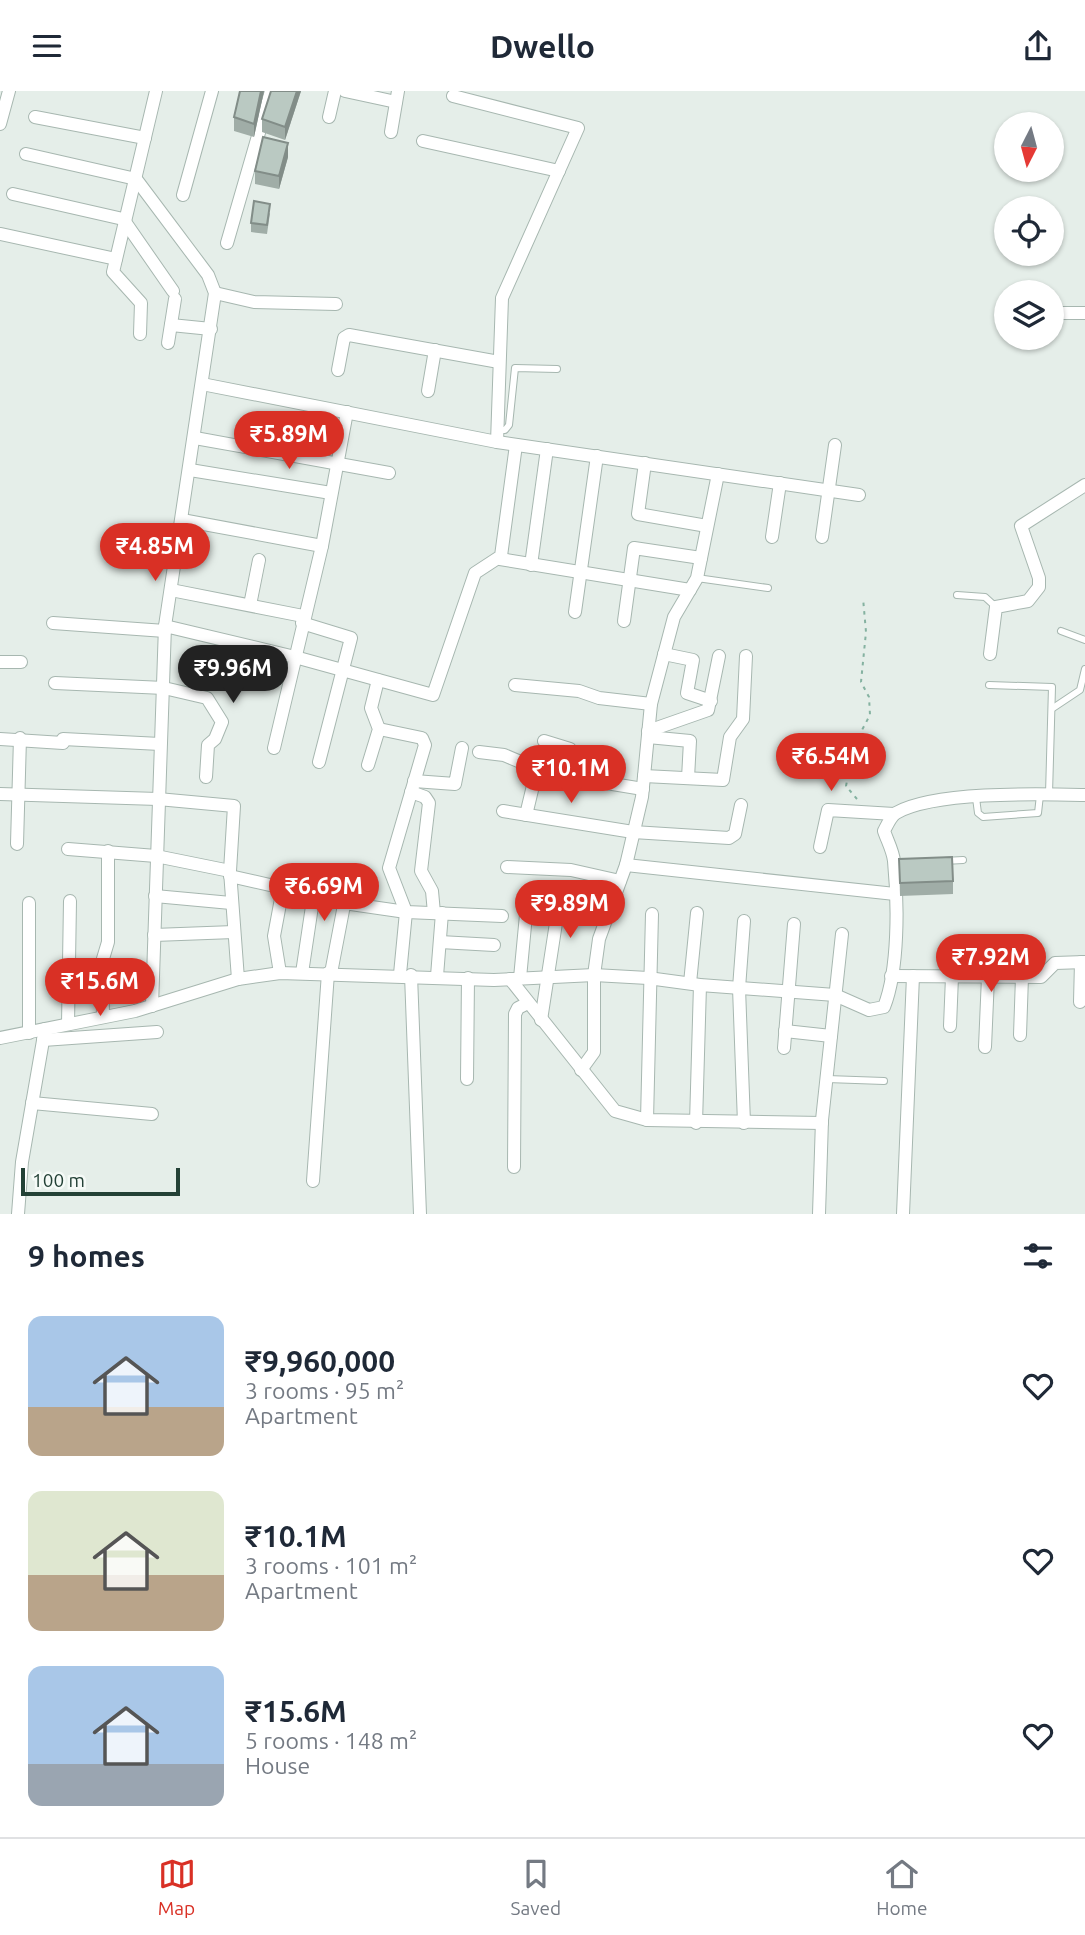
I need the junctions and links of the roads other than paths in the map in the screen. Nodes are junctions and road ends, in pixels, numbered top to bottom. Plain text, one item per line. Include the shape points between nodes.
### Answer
1 (156, 91) edge
2 (212, 91) edge
3 (271, 91) edge
4 (335, 91) edge
5 (345, 91) edge
6 (5, 94) edge
7 (453, 96) dead end
8 (397, 97) edge
9 (35, 117) dead end
10 (329, 117) dead end
11 (0, 124) edge
12 (391, 132) dead end
13 (145, 138) junction
14 (423, 141) dead end
15 (26, 154) dead end
16 (559, 171) junction
17 (135, 179) junction
18 (13, 194) dead end
19 (183, 195) dead end
20 (123, 219) junction
21 (1, 234) edge
22 (227, 243) dead end
23 (116, 259) junction
24 (215, 293) junction
25 (336, 304) dead end
26 (1064, 313) edge
27 (1085, 313) edge
28 (171, 325) junction
29 (211, 329) junction
30 (140, 334) dead end
31 (168, 343) dead end
32 (435, 350) junction
33 (499, 362) junction
34 (557, 369) dead end
35 (338, 370) dead end
36 (202, 384) junction
37 (428, 391) dead end
38 (347, 412) junction
39 (497, 436) junction
40 (195, 437) junction
41 (516, 445) junction
42 (835, 445) dead end
43 (547, 449) junction
44 (597, 456) junction
45 (337, 463) junction
46 (645, 463) junction
47 (190, 470) junction
48 (388, 473) dead end
49 (718, 474) junction
50 (780, 483) junction
51 (1085, 485) edge
52 (829, 490) junction
53 (331, 493) junction
54 (859, 495) dead end
55 (182, 520) junction
56 (707, 526) junction
57 (772, 537) dead end
58 (822, 537) dead end
59 (322, 546) junction
60 (701, 558) junction
61 (500, 559) junction
62 (259, 560) dead end
63 (531, 565) junction
64 (581, 574) junction
65 (696, 578) junction
66 (630, 581) junction
67 (768, 588) dead end
68 (171, 590) junction
69 (690, 590) junction
70 (957, 595) dead end
71 (250, 605) junction
72 (996, 607) junction
73 (575, 612) dead end
74 (302, 620) junction
75 (624, 621) dead end
76 (53, 623) dead end
77 (165, 628) junction
78 (1061, 631) dead end
79 (1085, 640) edge
80 (664, 654) junction
81 (990, 654) dead end
82 (295, 656) junction
83 (719, 656) dead end
84 (746, 656) dead end
85 (0, 662) edge
86 (21, 662) dead end
87 (1085, 669) edge
88 (345, 670) junction
89 (378, 680) junction
90 (55, 683) dead end
91 (515, 685) dead end
92 (989, 685) dead end
93 (164, 688) junction
94 (711, 701) junction
95 (651, 704) junction
96 (1053, 708) junction
97 (379, 729) junction
98 (648, 734) junction
99 (20, 738) junction
100 (0, 739) edge
101 (544, 741) dead end
102 (160, 744) junction
103 (274, 748) dead end
104 (462, 748) dead end
105 (479, 752) dead end
106 (319, 762) dead end
107 (368, 765) dead end
108 (206, 777) dead end
109 (688, 778) junction
110 (643, 782) junction
111 (413, 786) junction
112 (0, 794) edge
113 (21, 794) junction
114 (1045, 795) junction
115 (1085, 795) edge
116 (976, 798) junction
117 (158, 799) junction
118 (741, 806) dead end
119 (503, 811) dead end
120 (894, 814) junction
121 (526, 815) junction
122 (634, 832) junction
123 (18, 844) dead end
124 (820, 847) dead end
125 (68, 849) dead end
126 (108, 851) junction
127 (156, 856) junction
128 (963, 860) dead end
129 (936, 862) edge
130 (908, 863) edge
131 (894, 864) junction
132 (626, 865) junction
133 (507, 867) dead end
134 (230, 873) junction
135 (349, 879) dead end
136 (620, 881) junction
137 (314, 893) dead end
138 (528, 894) dead end
139 (895, 894) junction
140 (155, 896) junction
141 (561, 897) dead end
142 (70, 901) dead end
143 (29, 903) dead end
144 (231, 903) junction
145 (344, 903) junction
146 (406, 912) junction
147 (438, 913) junction
148 (697, 913) dead end
149 (652, 914) dead end
150 (502, 916) dead end
151 (744, 921) dead end
152 (794, 924) dead end
153 (234, 932) junction
154 (154, 935) junction
155 (842, 935) dead end
156 (440, 942) junction
157 (494, 945) dead end
158 (1083, 962) edge
159 (280, 973) junction
160 (302, 973) junction
161 (330, 973) junction
162 (406, 975) junction
163 (594, 975) junction
164 (891, 976) junction
165 (913, 976) junction
166 (437, 977) junction
167 (547, 977) junction
168 (952, 977) junction
169 (988, 977) junction
170 (1022, 977) junction
171 (468, 978) junction
172 (648, 978) junction
173 (238, 979) junction
174 (515, 979) junction
175 (695, 984) junction
176 (739, 988) junction
177 (788, 992) junction
178 (835, 995) junction
179 (1080, 1002) dead end
180 (528, 1003) junction
181 (152, 1006) junction
182 (103, 1017) junction
183 (541, 1020) junction
184 (68, 1024) junction
185 (950, 1026) dead end
186 (785, 1031) junction
187 (158, 1032) dead end
188 (29, 1033) junction
189 (44, 1035) junction
190 (1020, 1035) dead end
191 (831, 1036) junction
192 (0, 1038) edge
193 (985, 1047) dead end
194 (784, 1048) dead end
195 (581, 1070) junction
196 (467, 1079) dead end
197 (826, 1079) junction
198 (884, 1081) dead end
199 (32, 1103) junction
200 (152, 1114) dead end
201 (647, 1120) junction
202 (696, 1123) junction
203 (744, 1123) junction
204 (821, 1123) junction
205 (514, 1167) dead end
206 (313, 1181) dead end
207 (18, 1214) edge
208 (420, 1214) edge
209 (818, 1214) edge
210 (903, 1214) edge

1 - 13 street
2 - 19 street
3 - 22 street
4 - 10 street
5 - 8 street
6 - 11 street
7 - 16 street via 575,126 577,131
8 - 12 street
9 - 13 street
13 - 17 street
14 - 16 street
15 - 17 street
16 - 33 street via 502,298
17 - 20 street
17 - 24 street via 208,275
18 - 20 street
20 - 23 street
20 - 28 street via 174,295
21 - 23 street
23 - 30 street via 113,275 141,303
24 - 25 street via 254,302
24 - 29 street
26 - 27 street
28 - 29 street
28 - 31 street
29 - 36 street
32 - 33 street
32 - 35 street via 346,336
32 - 37 street
33 - 39 street
34 - 39 lane via 514,368 509,425
36 - 38 street
36 - 40 street
38 - 39 street
38 - 45 street
39 - 41 street
40 - 45 street
40 - 47 street
41 - 43 street
41 - 61 street
42 - 52 street
43 - 44 street
43 - 63 street
44 - 46 street
44 - 64 street
45 - 48 street
45 - 53 street
46 - 49 street
46 - 56 street via 639,515
47 - 53 street
47 - 55 street
49 - 50 street
49 - 56 street
50 - 52 street
50 - 57 street
51 - 72 street via 1021,526 1039,587 1028,601
52 - 54 street
52 - 58 street
53 - 59 street
55 - 59 street
55 - 68 street
56 - 60 street
59 - 74 street
60 - 65 street
60 - 66 street via 634,548
61 - 63 street
61 - 89 street via 474,577 436,694
62 - 71 street
63 - 64 street
64 - 66 street
64 - 73 street
65 - 67 lane
65 - 69 street
66 - 69 street
66 - 75 street
68 - 71 street
68 - 77 street
69 - 80 street via 675,613
70 - 72 lane via 985,597
71 - 74 street
72 - 81 street
74 - 82 street
74 - 88 street via 351,636
76 - 77 street
77 - 82 street
77 - 93 street
78 - 79 lane
80 - 94 street via 693,660 687,693
80 - 95 street
82 - 88 street
82 - 103 street
83 - 94 street
84 - 109 street via 743,719 730,737 725,777
85 - 86 street
87 - 96 lane via 1080,690
88 - 89 street
88 - 106 street
89 - 97 street via 370,708
90 - 93 street
91 - 95 street
92 - 96 lane via 1052,687
93 - 102 street
93 - 108 street via 207,698 222,719 208,745
94 - 98 street via 708,710
95 - 98 street
96 - 114 lane
97 - 107 street
97 - 111 street via 424,740
98 - 109 street via 690,741
98 - 110 street
99 - 100 street
99 - 102 street
99 - 113 street
101 - 110 street via 570,749 565,772 569,777
102 - 117 street
104 - 111 street via 454,784
105 - 121 street via 537,769
109 - 110 street
110 - 122 street
111 - 146 street via 388,868
111 - 147 street via 429,803 421,871
112 - 113 street
113 - 117 street
113 - 123 street
114 - 115 street
114 - 116 street
114 - 116 lane via 1038,813 983,817
116 - 120 street
117 - 127 street
117 - 134 street via 234,806
118 - 122 street via 735,834 729,838
119 - 121 street
120 - 124 street via 828,810
120 - 131 street via 884,831
121 - 122 street
122 - 132 street
125 - 126 street
126 - 127 street
126 - 182 street
127 - 134 street
127 - 140 street
128 - 129 lane
130 - 131 lane
131 - 139 street
132 - 136 street
132 - 139 street
133 - 136 street via 571,870
134 - 144 street
134 - 159 street via 283,888 274,936
135 - 145 street
136 - 163 street via 601,934
137 - 160 street
138 - 174 street
139 - 164 street
140 - 144 street
140 - 154 street
141 - 167 street
142 - 184 street
143 - 188 street
144 - 153 street
145 - 146 street
145 - 161 street
146 - 147 street
146 - 162 street
147 - 150 street
147 - 156 street
148 - 175 street
149 - 172 street
151 - 176 street
152 - 177 street
153 - 154 street
153 - 173 street
154 - 181 street
155 - 178 street
156 - 157 street
156 - 166 street
158 - 170 street via 1055,963 1041,977
158 - 179 street
159 - 160 street
159 - 173 street
160 - 161 street
161 - 162 street
161 - 206 street
162 - 166 street
162 - 208 street
163 - 167 street
163 - 172 street
163 - 195 street via 594,1052
164 - 165 street
164 - 178 street via 884,1007 869,1010
165 - 168 street
165 - 210 street
166 - 171 street
167 - 174 street
167 - 183 street
168 - 169 street
168 - 185 street
169 - 170 street
169 - 193 street
170 - 190 street
171 - 174 street
171 - 196 street
172 - 175 street
172 - 201 street
173 - 181 street
174 - 180 street
175 - 176 street
175 - 202 street
176 - 177 street
176 - 203 street
177 - 178 street
177 - 186 street
178 - 191 street
180 - 183 street
180 - 205 street via 515,1014
181 - 182 street
182 - 184 street
183 - 195 street
184 - 189 street
186 - 191 street
186 - 194 street
187 - 189 street
188 - 189 street
188 - 192 street
189 - 199 street
191 - 197 street
195 - 201 street via 610,1107
197 - 198 lane
197 - 204 street
199 - 200 street
199 - 207 street
201 - 202 street
202 - 203 street
203 - 204 street
204 - 209 street

